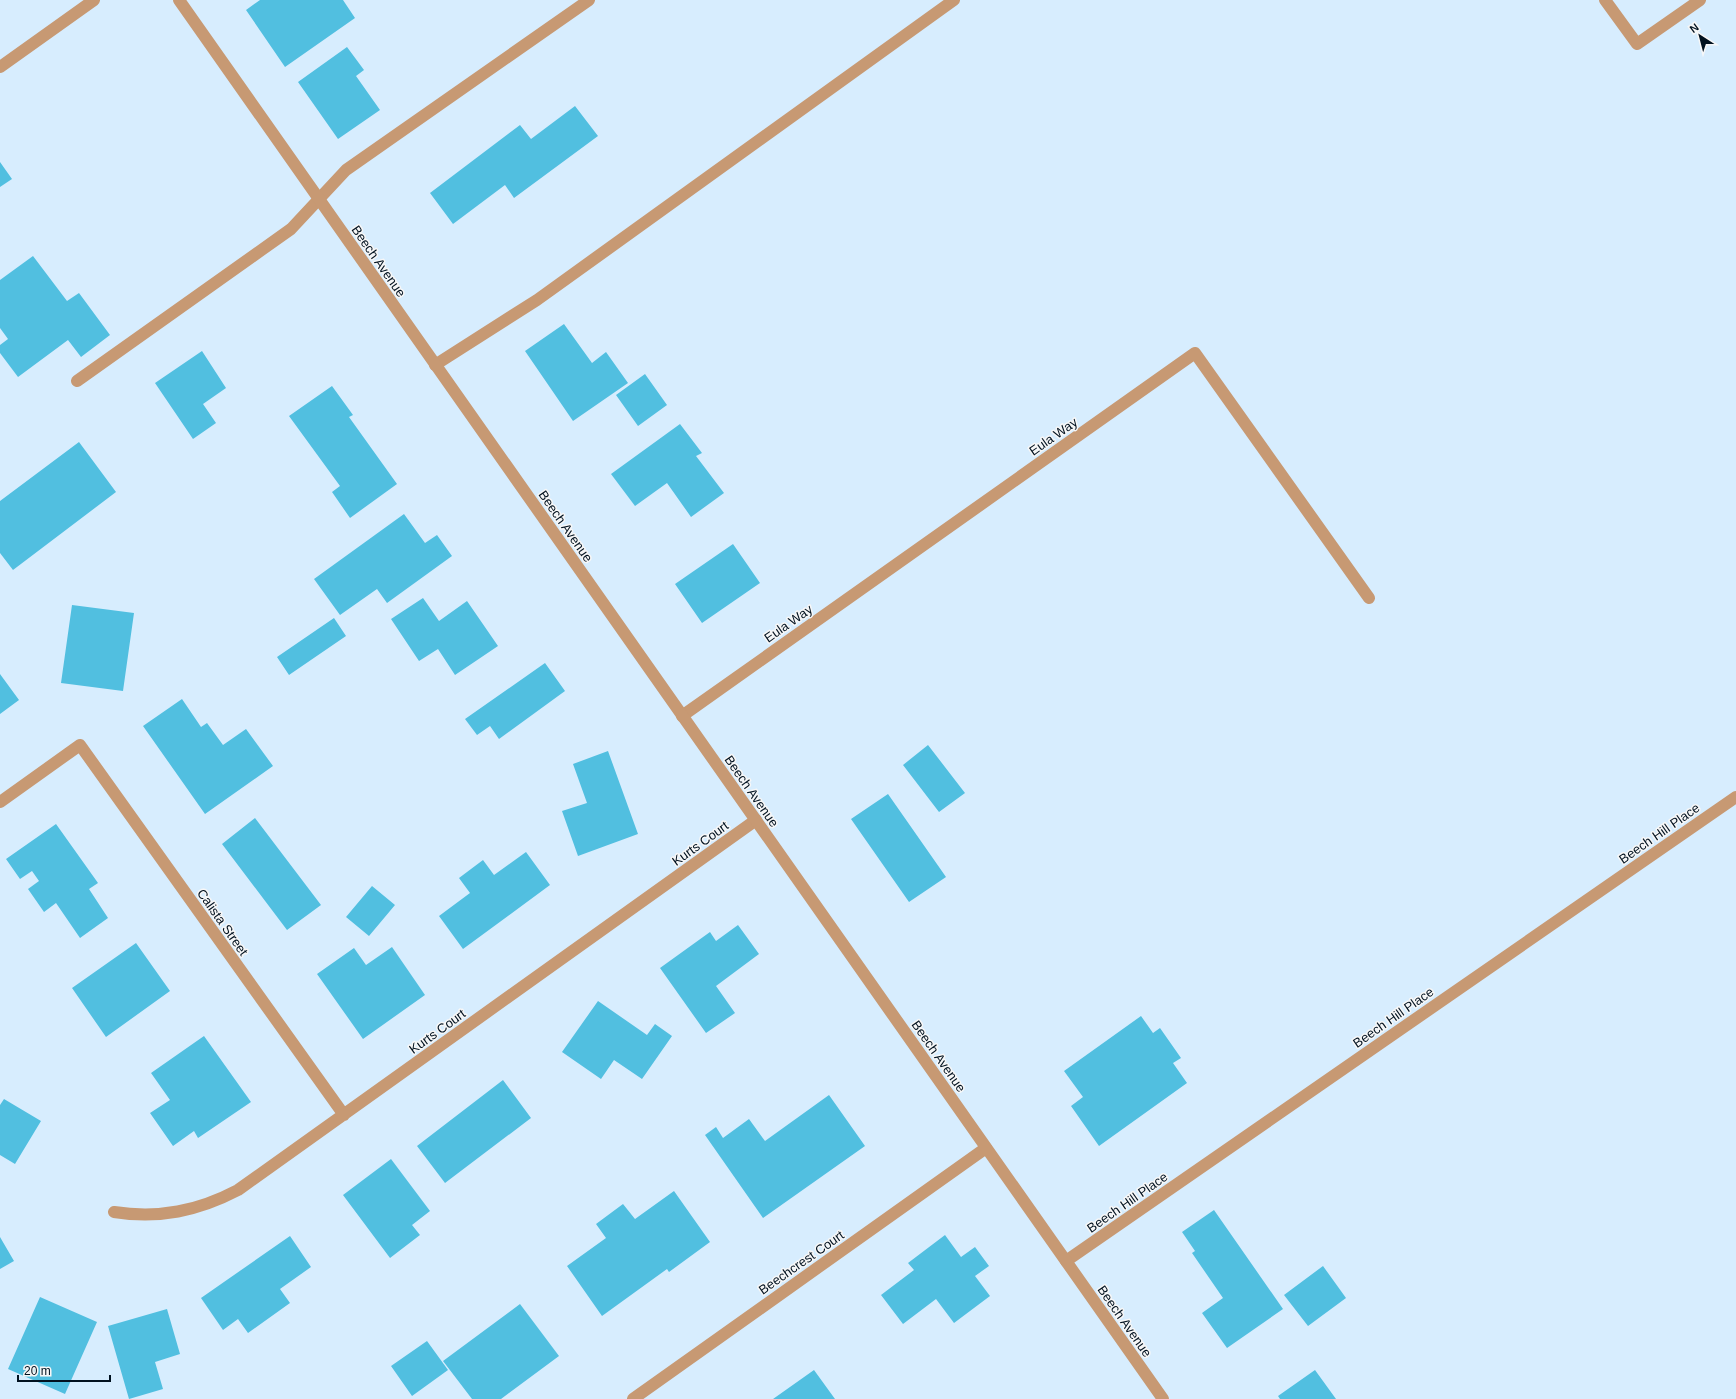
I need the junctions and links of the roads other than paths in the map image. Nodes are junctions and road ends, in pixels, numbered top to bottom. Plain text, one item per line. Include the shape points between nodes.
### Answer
1 (94, 0) edge
2 (179, 0) edge
3 (589, 0) edge
4 (954, 0) edge
5 (1605, 0) edge
6 (1700, 0) edge
7 (0, 67) edge
8 (319, 200) junction
9 (435, 365) junction
10 (77, 381) dead end
11 (1369, 598) dead end
12 (682, 716) junction
13 (1736, 796) edge
14 (0, 802) edge
15 (756, 820) junction
16 (344, 1115) junction
17 (986, 1148) junction
18 (114, 1212) dead end
19 (1066, 1261) junction
20 (633, 1399) edge
21 (1163, 1399) edge

1 - 7 street
2 - 8 street, Beech Avenue
3 - 8 street via 346,170
4 - 9 street via 537,300
5 - 6 street via 1637,44
8 - 9 street, Beech Avenue
8 - 10 street via 291,229
9 - 12 street, Beech Avenue
11 - 12 street, Eula Way via 1194,353
12 - 15 street, Beech Avenue
13 - 19 street, Beech Hill Place
14 - 16 street, Calista Street via 80,745
15 - 16 street, Kurts Court
15 - 17 street, Beech Avenue
16 - 18 street, Kurts Court via 238,1190 218,1200 199,1208 157,1215
17 - 19 street, Beech Avenue
17 - 20 street, Beechcrest Court
19 - 21 street, Beech Avenue

